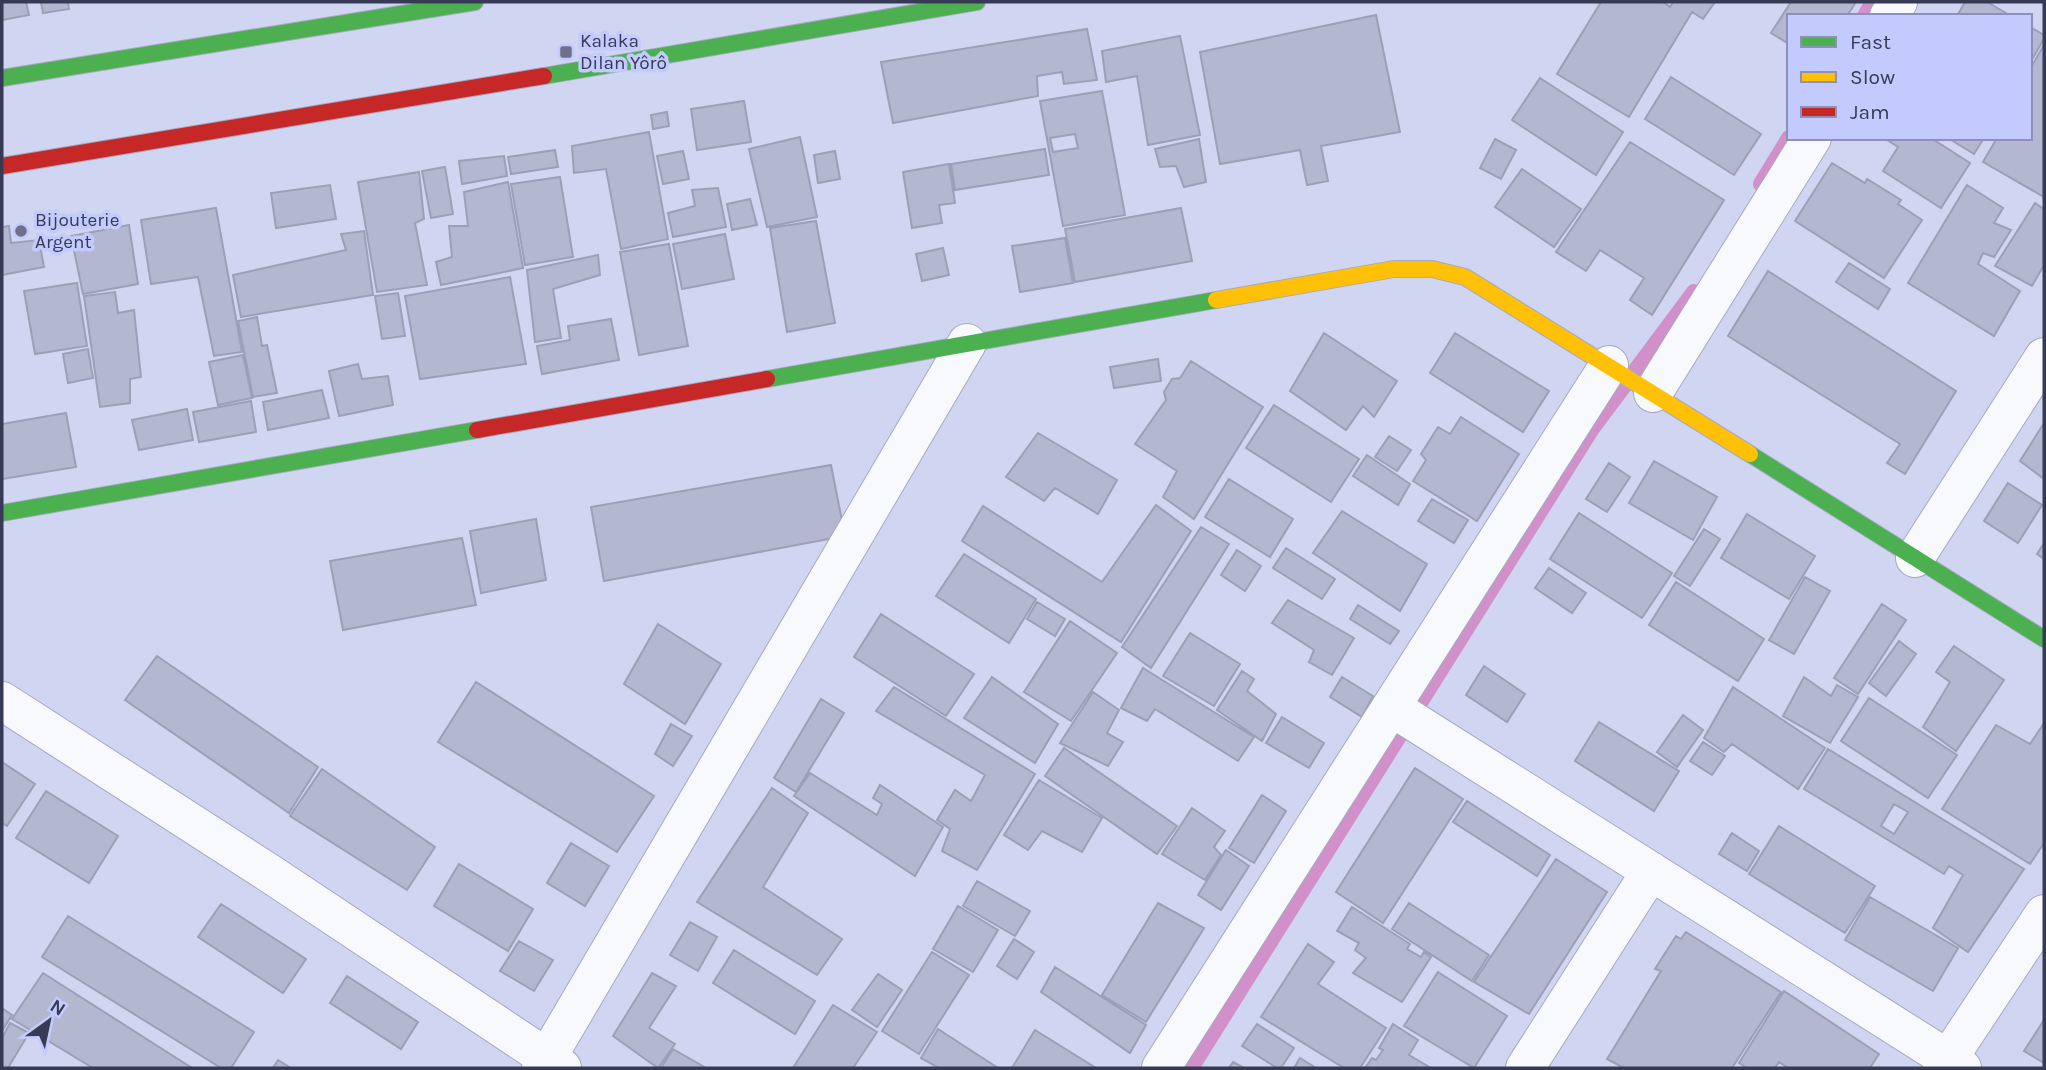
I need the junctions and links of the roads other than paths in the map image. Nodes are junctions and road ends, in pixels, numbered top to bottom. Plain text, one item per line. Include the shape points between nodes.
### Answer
1 (475, 2) edge
2 (977, 2) edge
3 (2, 78) edge
4 (1811, 140) edge
5 (2, 166) edge
6 (967, 343) junction
7 (2044, 357) edge
8 (1609, 365) junction
9 (1653, 393) junction
10 (2, 513) edge
11 (1915, 558) junction
12 (2044, 639) edge
13 (2, 701) edge
14 (1391, 707) junction
15 (1651, 871) junction
16 (2044, 914) edge
17 (550, 1065) edge
18 (1951, 1065) edge
19 (1161, 1068) edge
20 (1525, 1068) edge

1 - 3 street
2 - 5 street
4 - 9 street
6 - 8 street via 1394,269 1432,269 1465,277
6 - 10 street
6 - 17 street
7 - 11 street
8 - 9 street
8 - 14 street
9 - 11 street
11 - 12 street
13 - 17 street via 269,873
14 - 15 street
14 - 19 street
15 - 18 street
15 - 20 street
16 - 18 street

